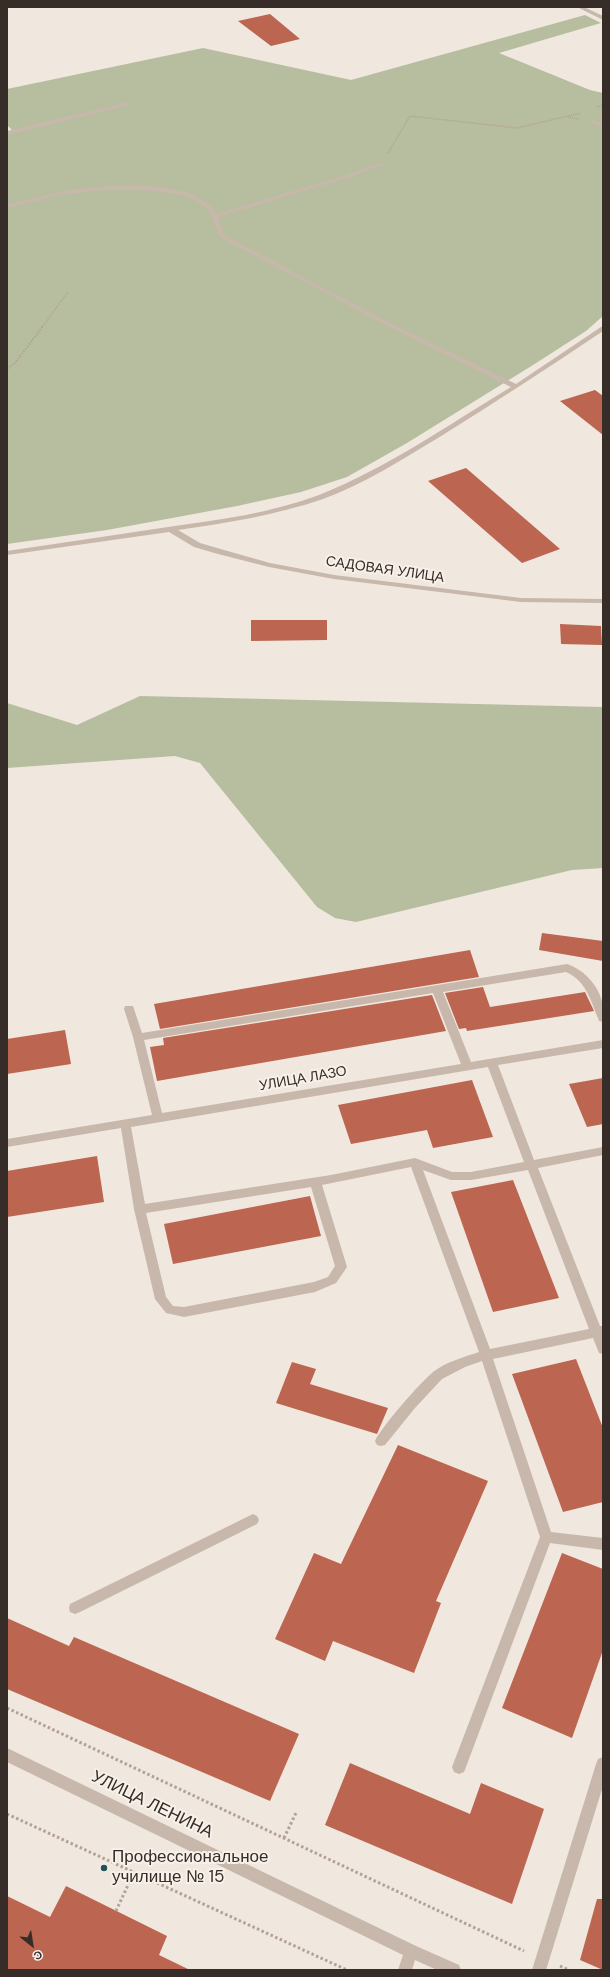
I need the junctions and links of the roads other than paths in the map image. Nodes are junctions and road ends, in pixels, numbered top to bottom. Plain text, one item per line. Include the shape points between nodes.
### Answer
1 (580, 7) edge
2 (603, 18) edge
3 (128, 104) dead end
4 (593, 122) dead end
5 (603, 125) edge
6 (7, 133) edge
7 (381, 164) road end
8 (7, 206) edge
9 (216, 216) dead end
10 (603, 328) edge
11 (516, 387) junction
12 (172, 530) junction
13 (7, 553) edge
14 (603, 601) edge
15 (436, 988) junction
16 (128, 1009) dead end
17 (603, 1018) edge
18 (138, 1036) junction
19 (603, 1044) edge
20 (491, 1062) junction
21 (467, 1065) junction
22 (158, 1117) junction
23 (125, 1123) junction
24 (7, 1143) edge
25 (603, 1151) edge
26 (415, 1162) junction
27 (531, 1165) junction
28 (315, 1181) junction
29 (140, 1209) junction
30 (600, 1331) edge
31 (603, 1349) edge
32 (486, 1355) junction
33 (381, 1441) dead end
34 (254, 1520) dead end
35 (546, 1537) junction
36 (603, 1544) edge
37 (75, 1608) dead end
38 (7, 1755) edge
39 (603, 1764) edge
40 (458, 1767) dead end
41 (412, 1951) junction
42 (540, 1964) edge
43 (405, 1970) edge
44 (454, 1970) edge

1 - 2 street
3 - 6 street
4 - 5 street
7 - 9 street via 351,176
8 - 11 street via 91,189 151,189 188,195 210,208 216,230 222,236 380,320
10 - 11 street
11 - 12 street via 387,465 320,497 265,513
12 - 13 street
12 - 14 street, САДОВАЯ УЛИЦА via 197,545 221,552 269,565 334,577 521,600
15 - 17 street via 567,968 579,973 588,982
15 - 18 street
15 - 21 street
16 - 18 street
18 - 22 street
19 - 20 street, УЛИЦА ЛАЗО
20 - 21 street, УЛИЦА ЛАЗО
20 - 27 street
21 - 22 street, УЛИЦА ЛАЗО
22 - 23 street, УЛИЦА ЛАЗО
23 - 24 street, УЛИЦА ЛАЗО
23 - 29 street
25 - 27 street
26 - 27 street via 451,1176 471,1176
26 - 28 street
26 - 32 street
27 - 30 street
28 - 29 street
28 - 29 street via 341,1267 332,1280 315,1287 184,1312 170,1310 160,1299
30 - 31 street
30 - 32 street
32 - 33 street via 438,1375
32 - 35 street
34 - 37 street
35 - 36 street
35 - 40 street
38 - 41 street, УЛИЦА ЛЕНИНА
39 - 42 street
41 - 43 street
41 - 44 street, УЛИЦА ЛЕНИНА

